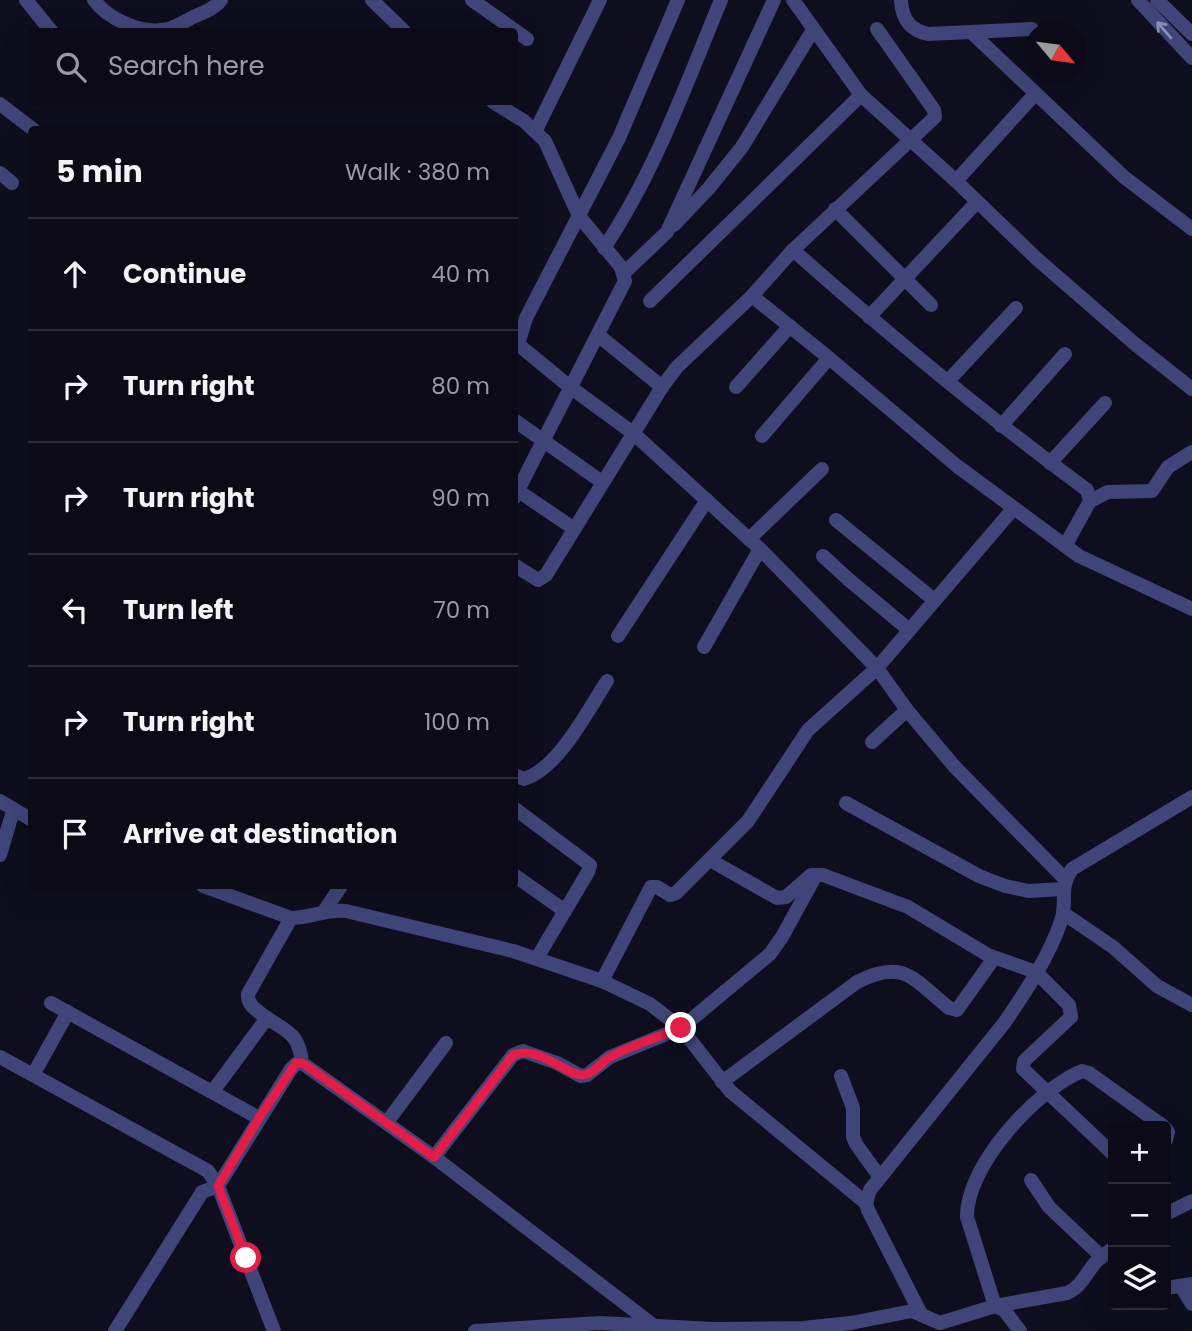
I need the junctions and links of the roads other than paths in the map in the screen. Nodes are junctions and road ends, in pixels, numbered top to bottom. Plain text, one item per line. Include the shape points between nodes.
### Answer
1 (26, 0) edge
2 (93, 0) edge
3 (221, 0) edge
4 (372, 0) edge
5 (472, 0) edge
6 (600, 0) edge
7 (678, 0) edge
8 (721, 0) edge
9 (774, 0) edge
10 (793, 0) edge
11 (901, 0) edge
12 (1138, 0) edge
13 (1157, 0) edge
14 (1189, 26) edge
15 (49, 28) edge
16 (151, 28) edge
17 (167, 28) edge
18 (401, 28) edge
19 (511, 28) edge
20 (877, 29) dead end
21 (813, 30) junction
22 (1024, 30) edge
23 (518, 33) edge
24 (971, 33) junction
25 (527, 39) dead end
26 (1192, 58) edge
27 (1035, 94) junction
28 (861, 95) junction
29 (0, 104) edge
30 (498, 105) edge
31 (29, 126) edge
32 (536, 130) junction
33 (909, 140) junction
34 (0, 173) edge
35 (956, 181) junction
36 (12, 183) dead end
37 (977, 202) junction
38 (835, 209) junction
39 (579, 216) junction
40 (1192, 229) edge
41 (667, 232) junction
42 (604, 248) junction
43 (793, 250) junction
44 (624, 273) junction
45 (904, 278) junction
46 (752, 296) junction
47 (650, 301) dead end
48 (931, 305) dead end
49 (1016, 308) dead end
50 (869, 317) junction
51 (790, 326) junction
52 (598, 335) junction
53 (1065, 354) dead end
54 (830, 358) junction
55 (948, 381) junction
56 (570, 387) junction
57 (662, 387) junction
58 (736, 387) dead end
59 (1192, 389) edge
60 (1105, 403) dead end
61 (518, 424) edge
62 (1001, 426) junction
63 (633, 433) junction
64 (762, 436) dead end
65 (542, 441) junction
66 (1192, 452) edge
67 (1050, 463) junction
68 (822, 468) dead end
69 (602, 482) junction
70 (518, 488) edge
71 (518, 493) edge
72 (708, 500) junction
73 (1090, 502) junction
74 (1013, 509) junction
75 (836, 520) dead end
76 (573, 528) junction
77 (749, 539) junction
78 (1065, 546) junction
79 (760, 550) junction
80 (824, 556) dead end
81 (518, 568) edge
82 (933, 600) junction
83 (1192, 609) edge
84 (908, 629) junction
85 (618, 636) dead end
86 (704, 647) dead end
87 (877, 668) junction
88 (607, 681) dead end
89 (907, 710) junction
90 (872, 742) dead end
91 (518, 777) edge
92 (1192, 797) edge
93 (0, 801) edge
94 (846, 803) dead end
95 (13, 811) junction
96 (518, 811) edge
97 (28, 818) edge
98 (0, 855) edge
99 (710, 860) junction
100 (817, 874) junction
101 (518, 878) edge
102 (1064, 884) junction
103 (211, 889) edge
104 (339, 889) edge
105 (325, 910) junction
106 (565, 911) junction
107 (1063, 913) junction
108 (291, 918) junction
109 (537, 958) junction
110 (994, 958) junction
111 (1037, 972) junction
112 (601, 981) junction
113 (51, 1003) dead end
114 (1192, 1005) edge
115 (68, 1012) junction
116 (267, 1018) junction
117 (681, 1028) junction
118 (446, 1043) dead end
119 (0, 1056) edge
120 (302, 1063) junction
121 (33, 1075) junction
122 (841, 1076) dead end
123 (722, 1082) junction
124 (214, 1091) junction
125 (1048, 1092) junction
126 (259, 1118) junction
127 (1154, 1121) edge
128 (387, 1122) junction
129 (1108, 1149) edge
130 (434, 1157) junction
131 (879, 1176) junction
132 (1031, 1180) dead end
133 (218, 1186) junction
134 (1192, 1201) edge
135 (866, 1203) junction
136 (1171, 1212) edge
137 (1107, 1252) edge
138 (1186, 1285) edge
139 (1192, 1304) edge
140 (995, 1306) junction
141 (921, 1314) junction
142 (653, 1325) junction
143 (941, 1327) edge
144 (531, 1329) edge
145 (713, 1330) edge
146 (115, 1331) edge
147 (274, 1331) edge
148 (475, 1331) edge
149 (1020, 1331) edge

1 - 15 street
2 - 16 street via 111,17
3 - 17 street via 210,10
4 - 18 street
5 - 19 street
6 - 32 street
7 - 39 street via 630,115
8 - 42 street via 650,167
9 - 41 street
10 - 21 street
11 - 24 street via 906,22 920,32
26 -> 12 street
13 - 14 street
20 - 33 street via 936,114
21 - 28 street
21 - 41 street via 742,147
22 - 24 street
23 - 25 street
24 - 27 street
27 - 35 street
27 - 40 street via 1124,177
28 - 33 street
28 - 47 street
29 - 31 street
30 - 32 street
32 - 39 street
33 - 35 street
33 - 38 street
34 - 36 street
35 - 37 street
37 - 45 street
37 - 59 street via 1115,327
38 - 43 street
38 - 45 street
39 - 42 street
39 - 56 street via 526,318 519,341 524,352
41 - 44 street
42 - 44 street
43 - 46 street
43 - 50 street
44 - 52 street via 624,287
45 - 48 street
45 - 50 street
46 - 51 street
46 - 57 street
49 - 55 street
50 - 55 street
51 - 54 street
51 - 58 street
52 - 56 street
52 - 57 street
53 - 62 street
54 - 64 street
54 - 74 street
55 - 62 street
56 - 63 street
56 - 65 street
57 - 63 street
60 - 67 street
61 - 65 street
62 - 67 street
63 - 69 street
63 - 72 street
65 - 69 street
65 - 70 street
66 - 73 street via 1171,464 1152,491 1108,492
67 - 73 street via 1087,490
68 - 77 street
69 - 76 street
71 - 76 street
72 - 77 street
72 - 85 street
73 - 78 street
74 - 78 street
74 - 82 street
75 - 82 street
76 - 81 street via 542,579
77 - 79 street
78 - 83 street via 1091,563
79 - 86 street
79 - 87 street
80 - 84 street
82 - 84 street
84 - 87 street
87 - 89 street
87 - 99 street via 808,730 748,821
88 - 91 street via 554,758 530,778
89 - 90 street
89 - 102 street
92 - 102 street via 1072,869
93 - 95 street
94 - 102 street via 1005,886 1029,891
95 - 97 street
95 - 98 street
96 - 106 street via 590,864
99 - 100 street via 776,898 786,897
99 - 112 street via 674,894 651,887
100 - 110 street via 908,906
100 - 117 street via 770,954
101 - 106 street
102 - 107 street
103 - 108 street
104 - 105 street
105 - 108 street
105 - 109 street via 346,911
106 - 109 street
107 - 111 street
107 - 114 street via 1113,947 1157,986
108 - 116 street via 248,994 250,1006
109 - 112 street
110 - 111 street
110 - 123 street via 957,1010 905,974 886,970 873,974
111 - 125 street via 1072,1011 1067,1022 1022,1065
111 - 131 street via 1005,1022
112 - 117 street via 650,1004
113 - 115 street
115 - 121 street
115 - 124 street
116 - 120 street via 296,1040
116 - 124 street
117 - 123 street
117 - 130 street via 610,1057 581,1076 523,1051 513,1055
118 - 128 street
119 - 121 street
120 - 126 street via 291,1069
120 - 128 street
121 - 133 street via 199,1164
122 - 131 street via 853,1108 853,1137
123 - 135 street
124 - 126 street
125 - 127 street via 1077,1072 1086,1072
125 - 129 street
125 - 140 street via 995,1149 969,1197 967,1217
126 - 133 street
128 - 130 street
130 - 142 street
131 - 135 street
132 - 137 street via 1049,1207
133 - 146 street via 198,1197
133 - 147 street
134 - 136 street
135 - 141 street
137 - 140 street via 1081,1284 1067,1293
138 - 139 street
140 - 143 street
140 - 149 street via 1004,1310
141 - 143 street
141 - 145 street via 912,1311 803,1328
142 - 144 street via 600,1323
142 - 145 street
144 - 148 street

